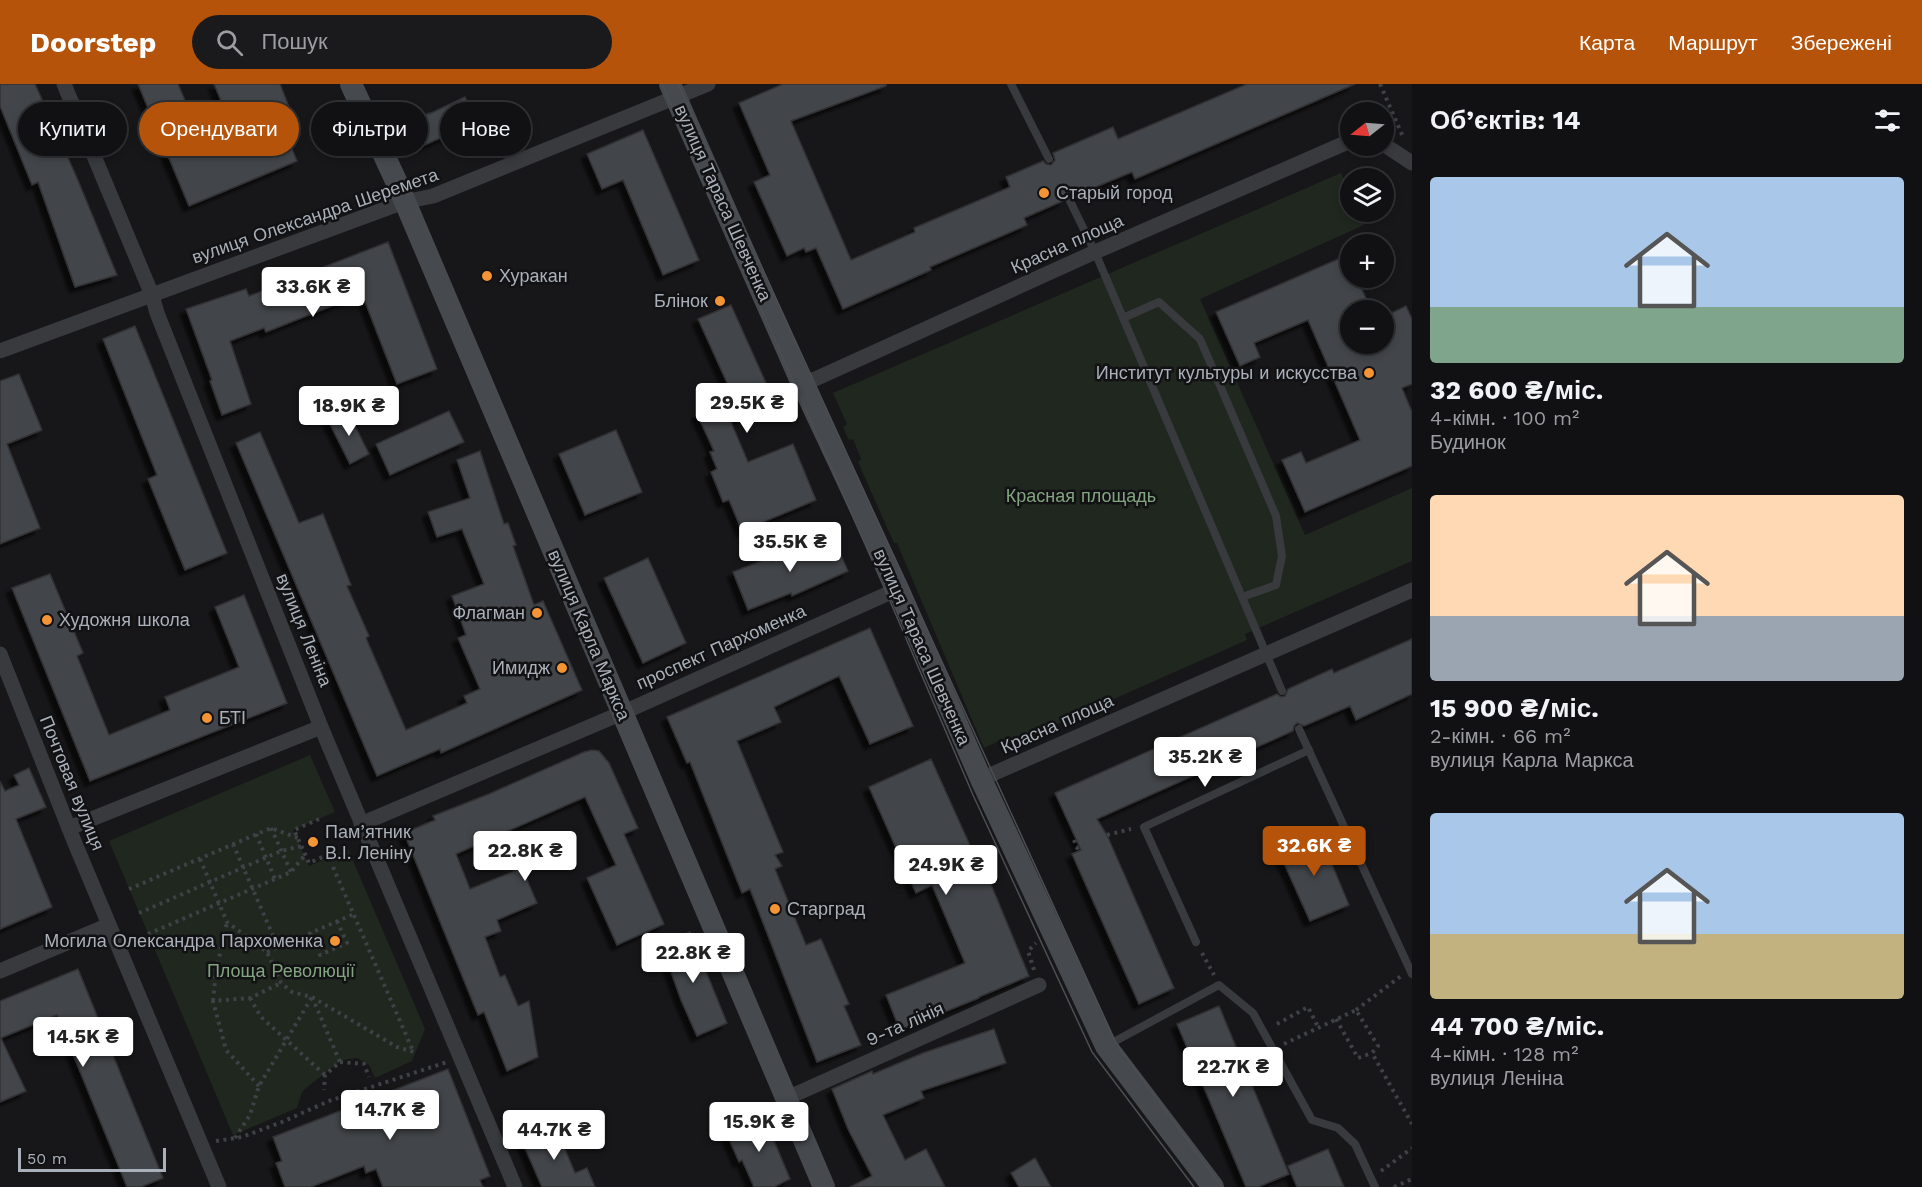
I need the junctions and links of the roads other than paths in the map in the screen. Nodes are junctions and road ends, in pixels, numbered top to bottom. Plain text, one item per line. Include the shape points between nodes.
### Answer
1 (64, 84) edge
2 (351, 84) edge
3 (708, 84) edge
4 (1011, 84) edge
5 (673, 90) edge
6 (1340, 145) edge
7 (1394, 152) edge
8 (1049, 159) dead end
9 (1412, 164) edge
10 (1069, 199) dead end
11 (404, 202) junction
12 (1095, 252) junction
13 (152, 295) junction
14 (1123, 318) junction
15 (0, 351) edge
16 (800, 379) junction
17 (898, 589) junction
18 (1412, 590) edge
19 (1242, 597) junction
20 (1265, 653) junction
21 (0, 654) edge
22 (1282, 691) dead end
23 (622, 713) junction
24 (321, 727) junction
25 (1299, 729) dead end
26 (1309, 750) junction
27 (981, 779) junction
28 (361, 824) junction
29 (69, 828) junction
30 (109, 926) junction
31 (1196, 942) road end
32 (1411, 970) edge
33 (0, 971) edge
34 (1039, 985) dead end
35 (1106, 1046) junction
36 (787, 1098) junction
37 (219, 1187) edge
38 (515, 1187) edge
39 (824, 1187) edge
40 (1213, 1187) edge
41 (1375, 1187) edge

1 - 13 street, вулиця Леніна
2 - 11 main road, вулиця Карла Маркса
3 - 5 street, вулиця Олександра Шеремета
4 - 8 lane
5 - 11 street, вулиця Олександра Шеремета via 433,196
5 - 16 main road, вулиця Тараса Шевченка
6 - 12 street, Красна площа
7 - 9 street
10 - 12 lane
11 - 13 street, вулиця Олександра Шеремета
11 - 23 main road, вулиця Карла Маркса
12 - 14 lane
12 - 16 street, Красна площа via 813,380
13 - 15 street, вулиця Олександра Шеремета
13 - 24 street, вулиця Леніна
14 - 19 lane
14 - 19 lane via 1159,302 1200,339 1276,516 1282,556 1276,585
16 - 17 main road, вулиця Тараса Шевченка
17 - 23 street, проспект Пархоменка
17 - 27 main road, вулиця Тараса Шевченка
18 - 20 street, Красна площа
19 - 20 lane
20 - 22 lane
20 - 27 street, Красна площа
21 - 29 street, Почтовая вулиця
23 - 28 street, проспект Пархоменка
23 - 36 main road, вулиця Карла Маркса
24 - 28 street, вулиця Леніна
24 - 29 street
25 - 26 lane
26 - 31 lane via 1144,827
26 - 32 lane
27 - 35 main road, вулиця Тараса Шевченка
28 - 38 street, вулиця Леніна
29 - 30 street, Почтовая вулиця
30 - 33 street
30 - 37 street, Почтовая вулиця
34 - 36 street, 9-та лінія
35 - 40 main road, вулиця Тараса Шевченка
35 - 41 lane via 1219,985 1252,1013 1312,1120 1338,1128 1354,1144
36 - 39 main road, вулиця Карла Маркса

